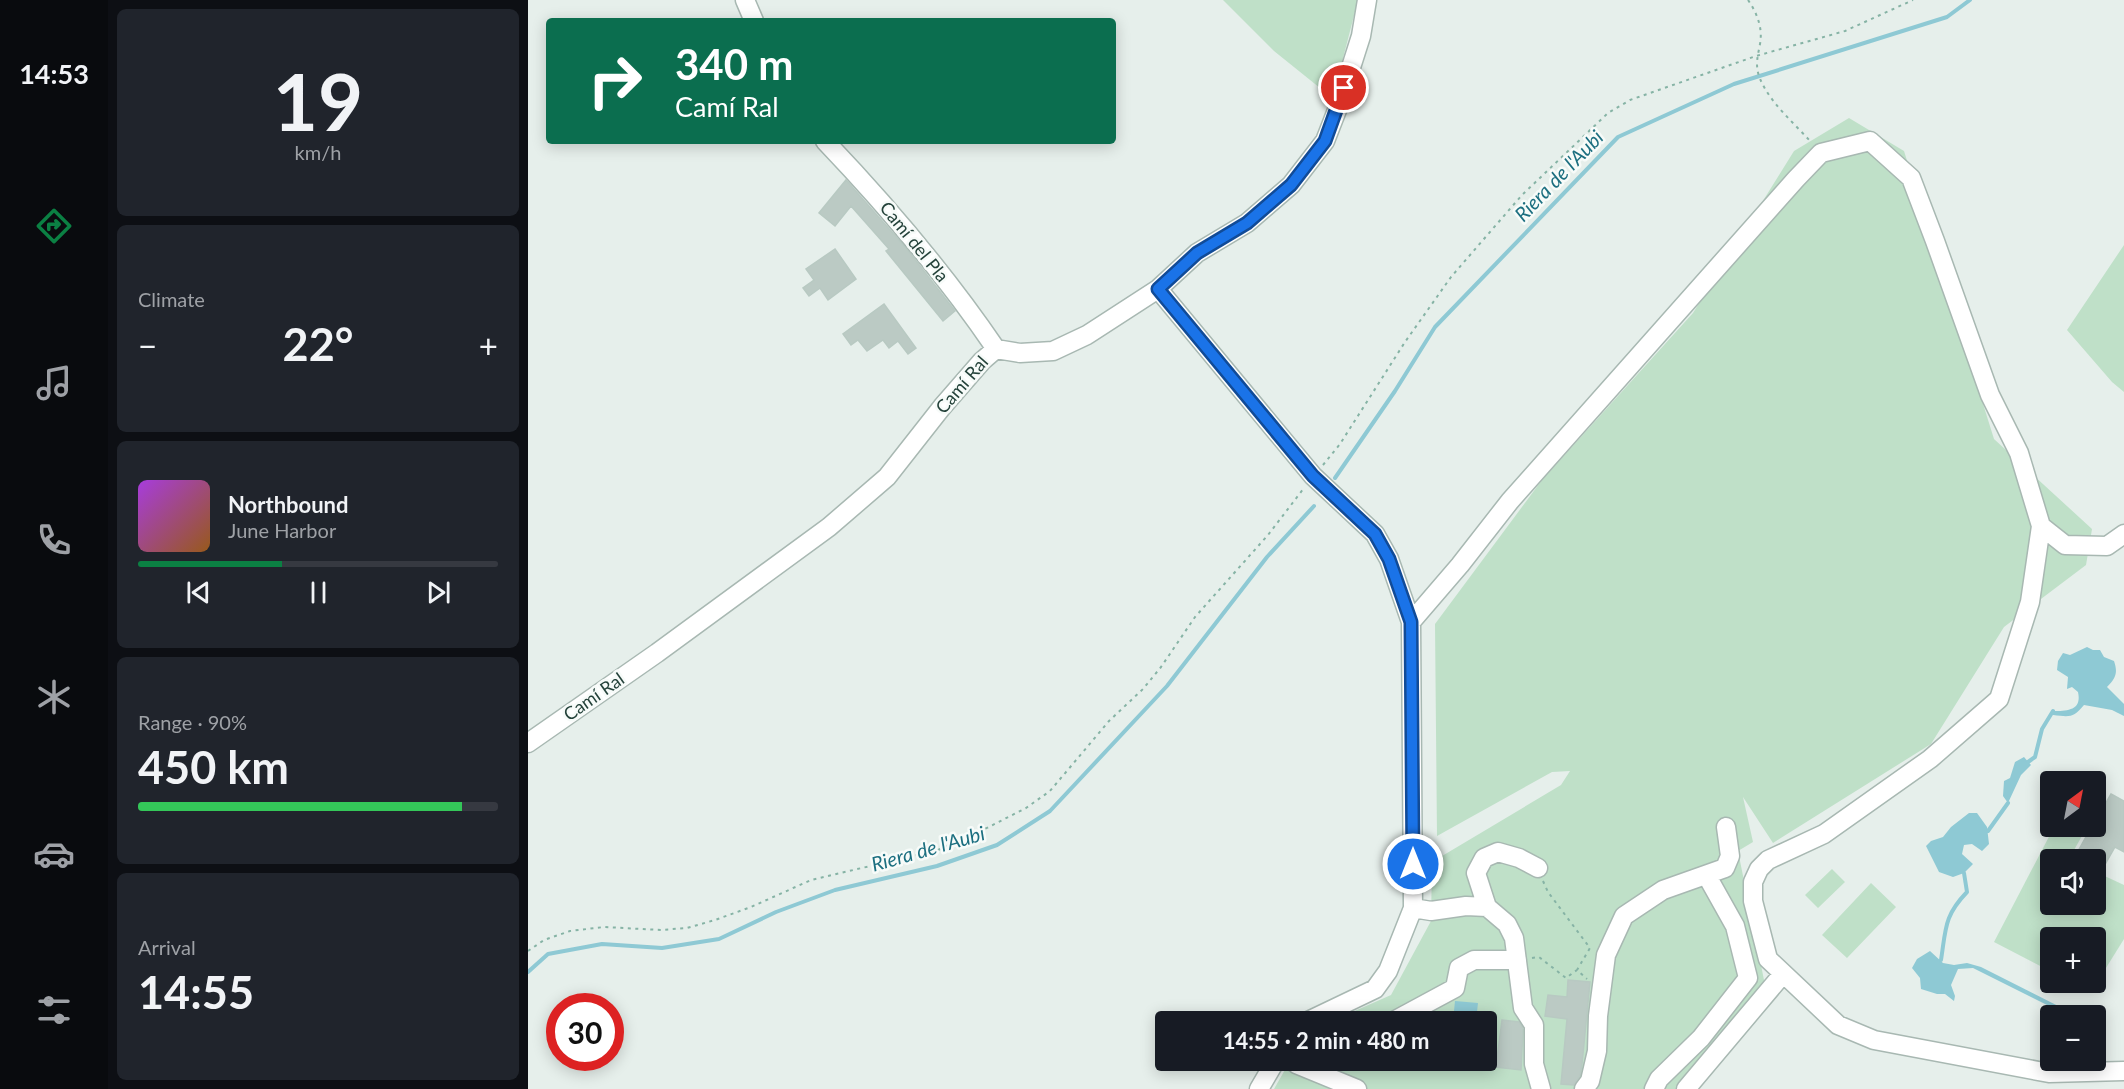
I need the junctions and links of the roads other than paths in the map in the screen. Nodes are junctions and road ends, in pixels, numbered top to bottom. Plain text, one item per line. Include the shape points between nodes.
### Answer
1 (745, 0) edge
2 (1367, 0) edge
3 (753, 18) edge
4 (828, 144) edge
5 (1158, 289) junction
6 (996, 349) junction
7 (2041, 526) junction
8 (2124, 534) edge
9 (1411, 622) junction
10 (528, 743) edge
11 (1726, 826) dead end
12 (1538, 868) road end
13 (1707, 876) junction
14 (1487, 907) junction
15 (1413, 908) junction
16 (1517, 960) junction
17 (1782, 975) junction
18 (1329, 1011) edge
19 (1412, 1011) edge
20 (1270, 1071) edge
21 (1329, 1071) edge
22 (2124, 1071) edge
23 (1259, 1089) edge
24 (1357, 1089) edge
25 (1541, 1089) edge
26 (1584, 1089) edge
27 (1654, 1089) edge
28 (1686, 1089) edge

1 - 3 street
2 - 5 street, Camí Ral via 1361,36 1325,141 1291,185 1247,223 1197,253
4 - 6 street, Camí del Pla via 902,224
5 - 6 street, Camí Ral via 1087,335 1053,351 1020,353
5 - 9 street via 1313,476 1375,534 1389,559
6 - 10 street, Camí Ral via 956,391 887,477 829,527
7 - 8 street via 2065,545 2107,546
7 - 9 street via 2019,453 1990,395 1911,178 1870,141 1821,153 1604,393
7 - 17 street via 2030,602 1999,699 1930,759 1892,786 1824,834 1768,860 1759,869 1753,882 1754,901 1768,959
9 - 15 street
11 - 13 street via 1730,856 1725,868
12 - 14 street via 1498,852 1484,858 1476,873
13 - 26 street via 1663,890 1624,916 1606,955 1597,1051 1590,1081
13 - 27 street via 1736,926 1748,978
14 - 15 street via 1431,911
14 - 16 street via 1507,924
15 - 18 street via 1388,971 1375,989
16 - 19 street via 1474,960 1459,968 1455,988
16 - 25 street via 1523,1008 1534,1025 1534,1064
17 - 22 street via 1838,1025 1874,1040 2049,1073
17 - 28 street
20 - 23 street
21 - 24 street

